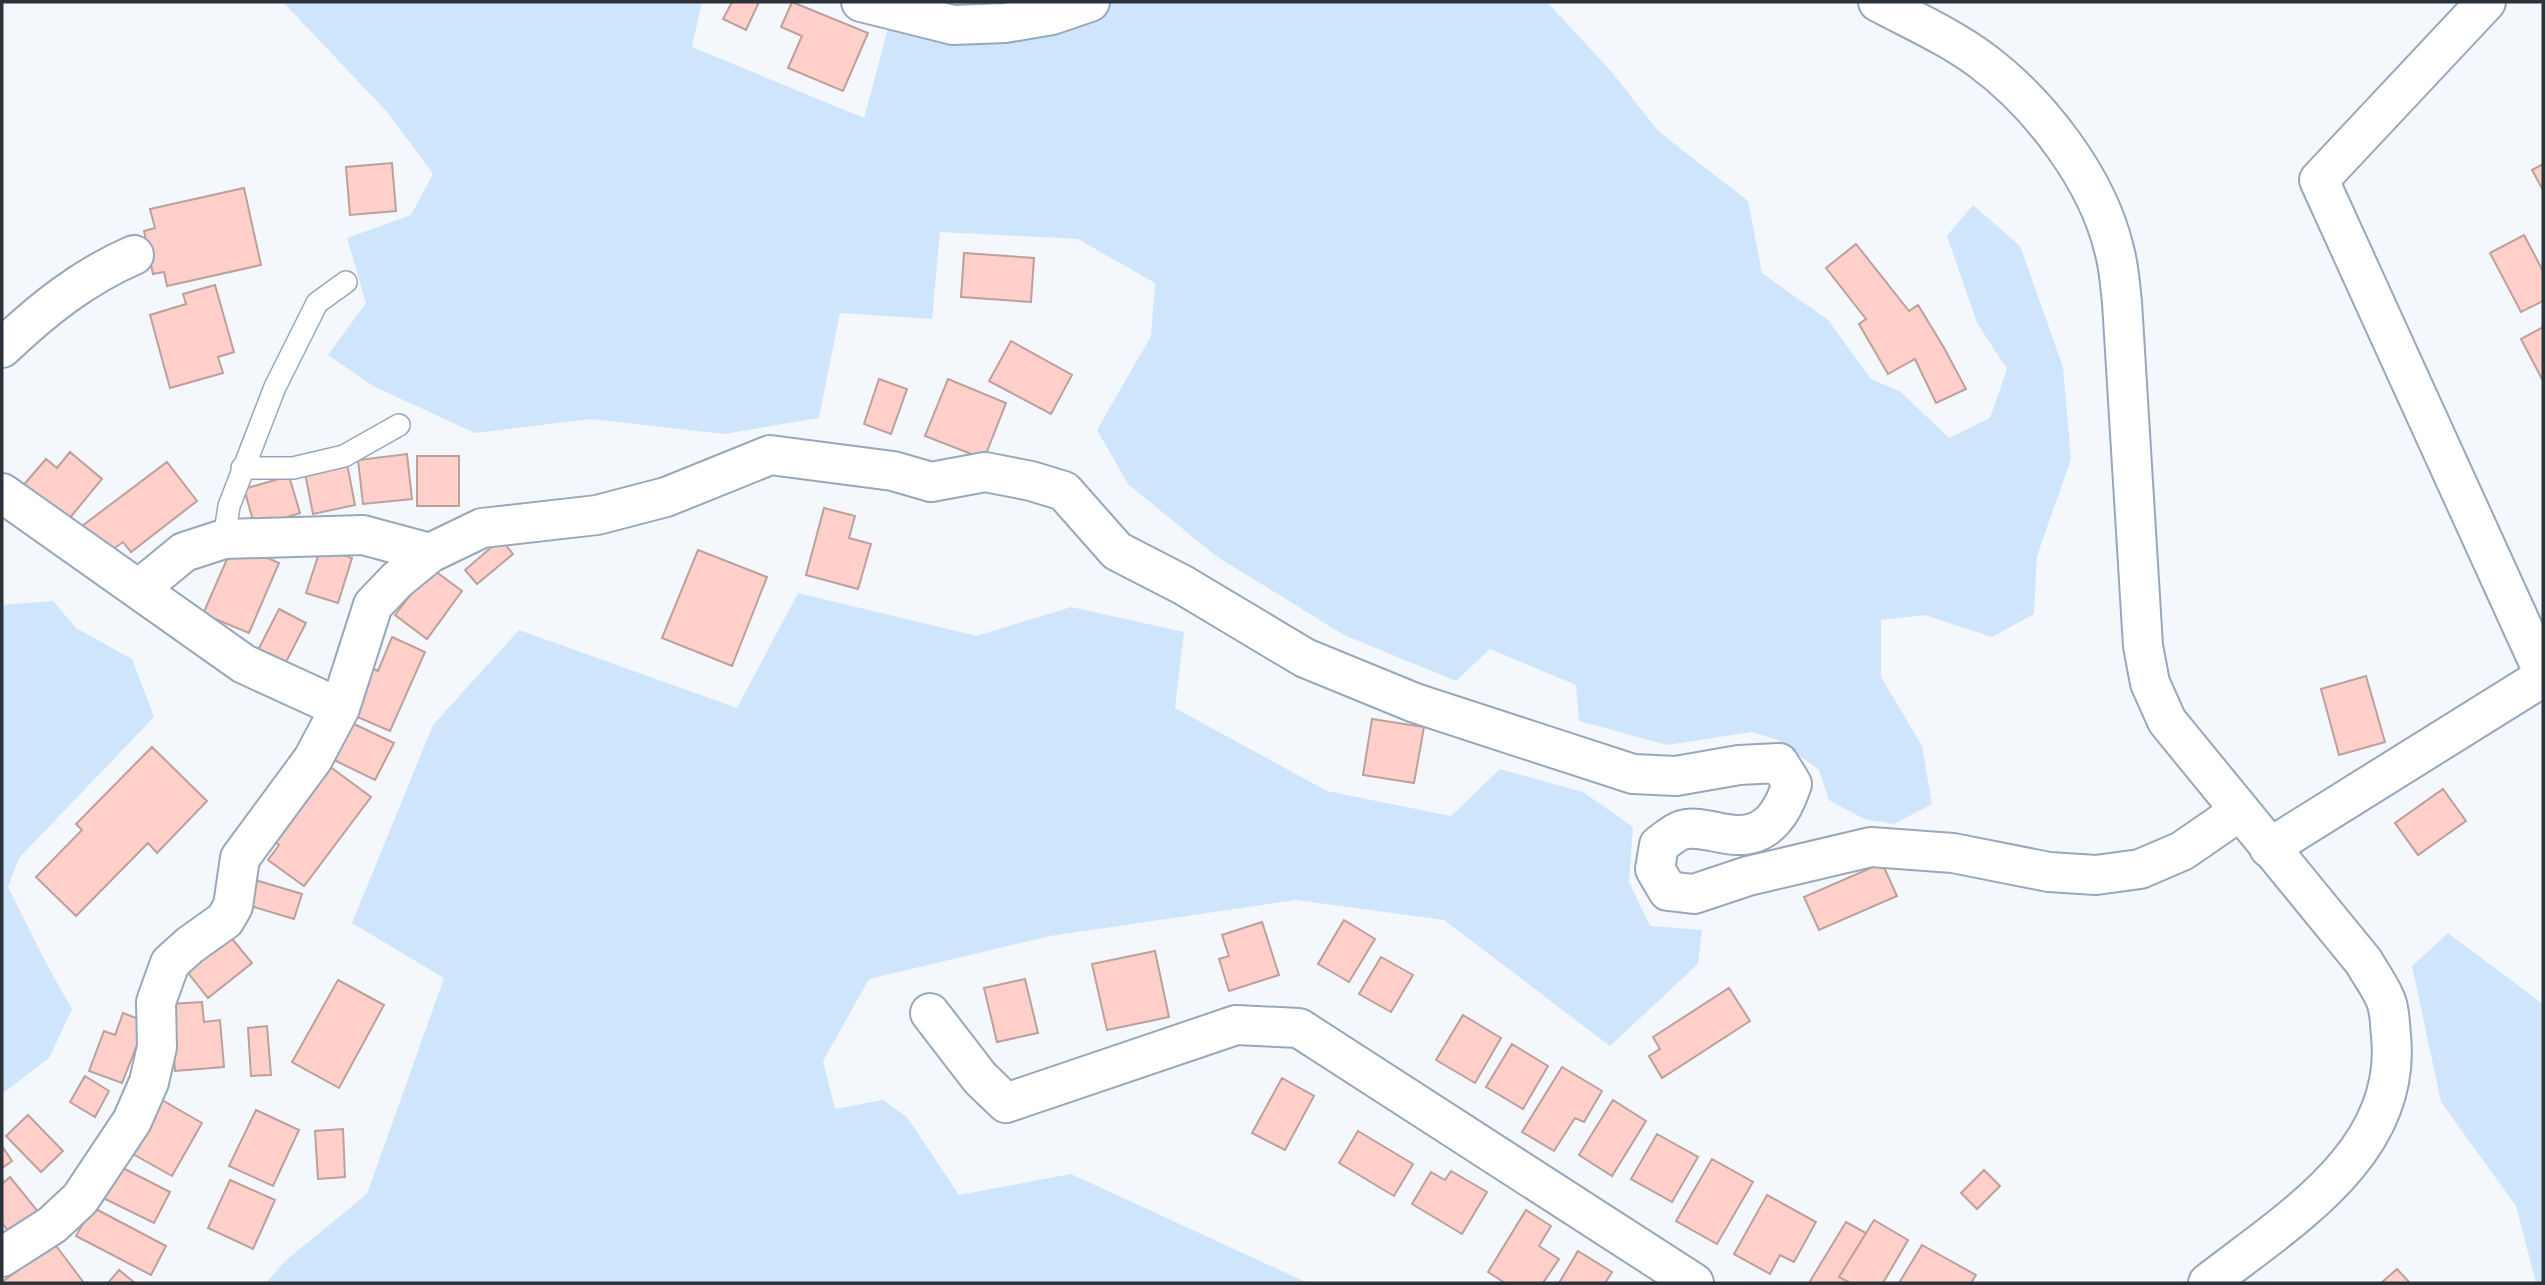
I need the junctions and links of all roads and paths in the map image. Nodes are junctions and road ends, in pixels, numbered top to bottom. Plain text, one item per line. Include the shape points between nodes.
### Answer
1 (861, 2) edge
2 (1090, 2) edge
3 (1878, 2) edge
4 (2486, 2) edge
5 (134, 255) dead end
6 (345, 282) dead end
7 (2, 348) edge
8 (399, 425) dead end
9 (242, 468) junction
10 (2, 493) edge
11 (224, 539) junction
12 (430, 553) junction
13 (139, 589) junction
14 (2543, 675) edge
15 (340, 708) junction
16 (2239, 811) junction
17 (2269, 848) junction
18 (930, 1013) dead end
19 (2, 1257) edge
20 (1694, 1283) edge
21 (2208, 1283) edge

1 - 2 street via 953,25 1005,23 1052,15
3 - 16 street via 1980,60 2017,92 2067,149 2098,204 2114,249 2122,302 2143,646 2150,683 2167,721
4 - 14 street via 2319,180
5 - 7 street via 76,286
6 - 9 lane via 317,303
8 - 9 lane via 344,456 293,468
9 - 11 lane
10 - 13 street
11 - 12 street via 363,535
11 - 13 street via 184,552
12 - 15 street via 373,605
12 - 16 street via 482,528 597,515 666,497 770,455 893,471 931,482 985,472 1031,481 1065,491 1118,551 1305,657 1415,703 1633,775 1676,776 1779,763 1792,784 1784,808 1765,829 1738,835 1681,830 1659,845 1655,869 1668,891 1681,893 1694,894 1748,876 1871,847 1953,853 2049,872 2096,875 2140,869 2182,851
13 - 15 street via 244,664
14 - 17 street
15 - 19 street via 313,759 240,858 233,906 225,920 170,963 156,1002 157,1047 149,1082 132,1121 80,1199 52,1226
16 - 17 street
17 - 21 street via 2364,962 2387,1004 2393,1058 2389,1089 2372,1129 2348,1167 2308,1205
18 - 20 street via 980,1078 1006,1103 1236,1025 1299,1028

